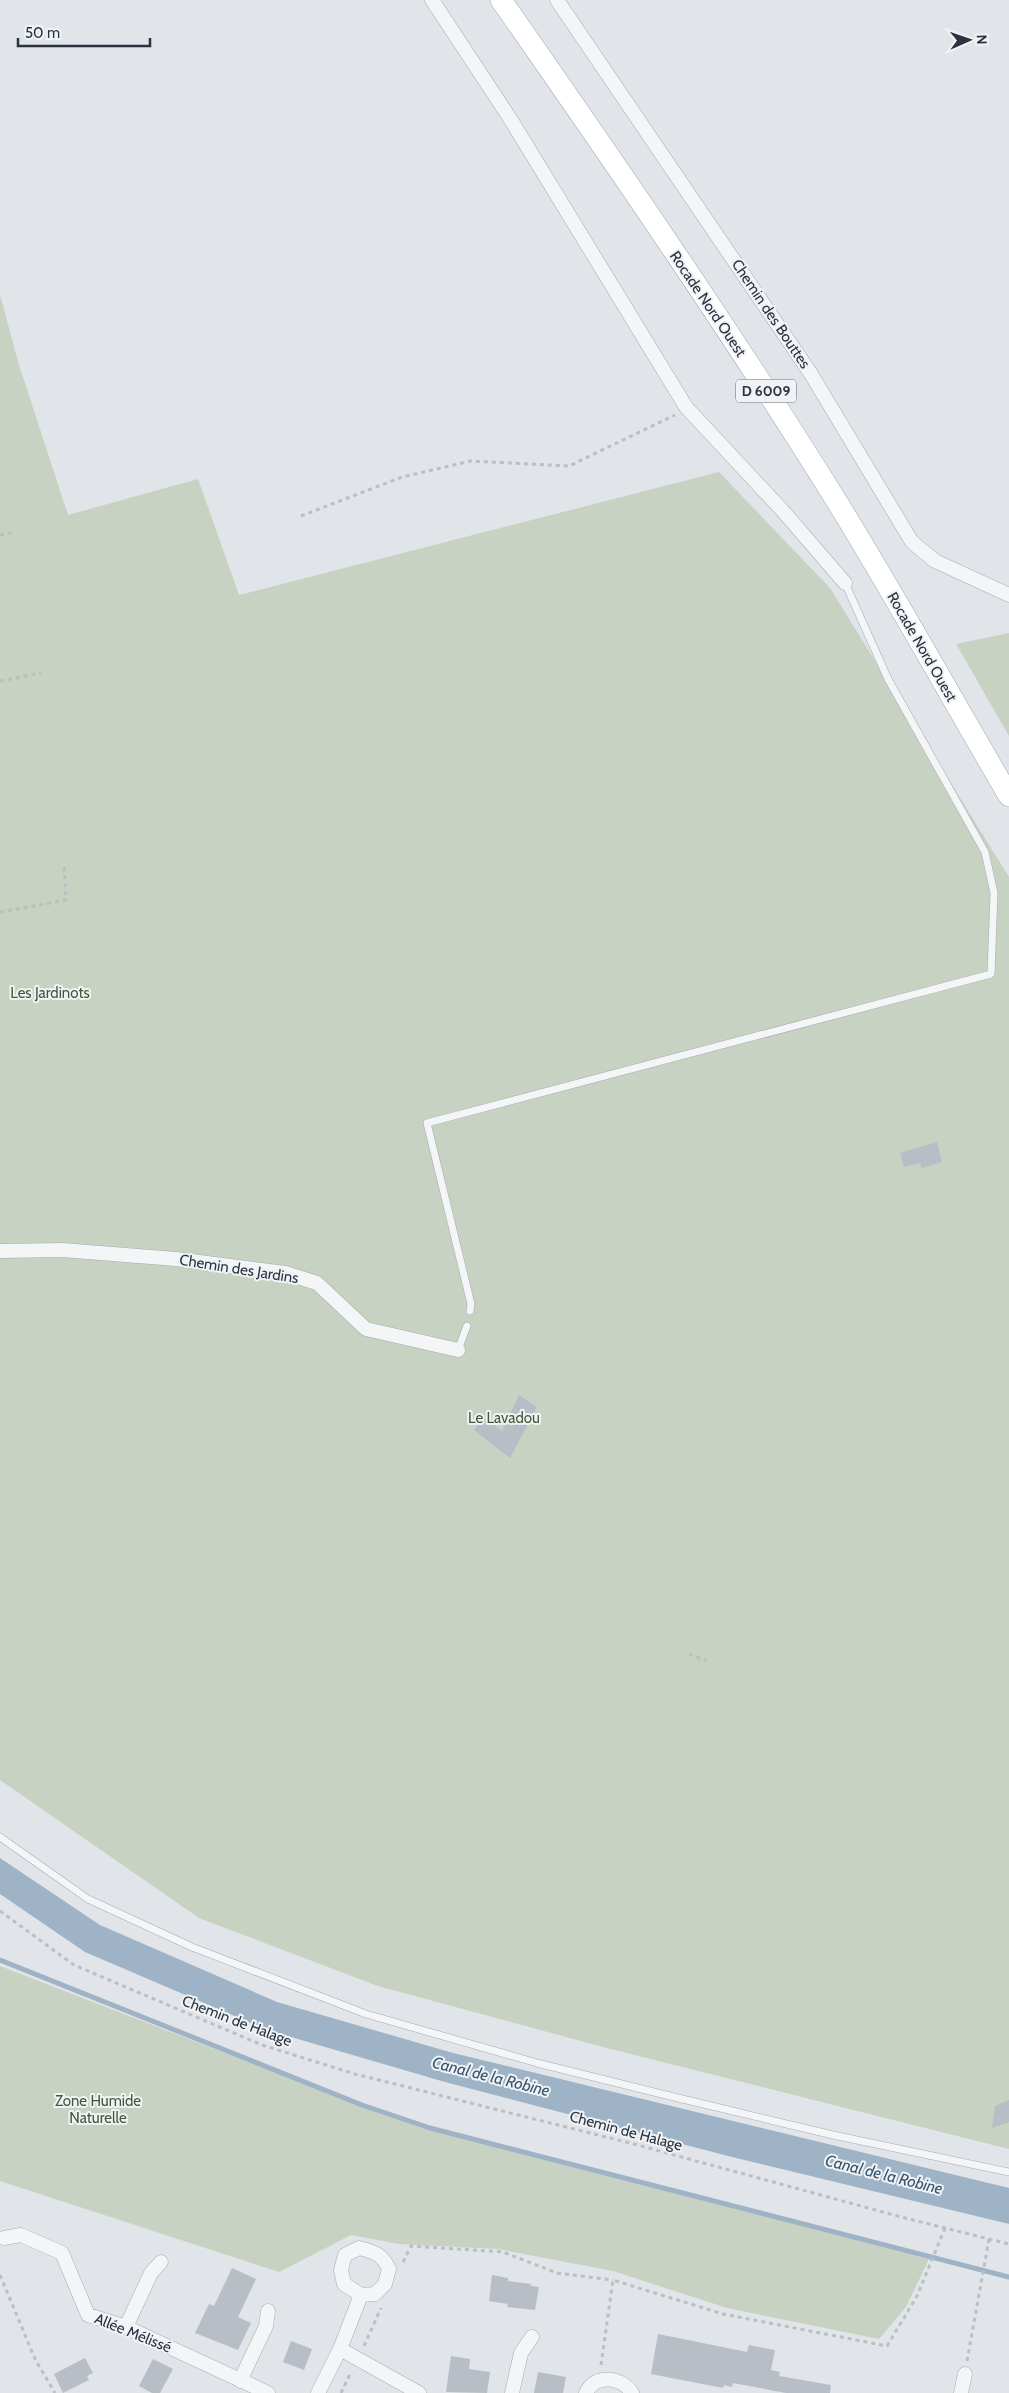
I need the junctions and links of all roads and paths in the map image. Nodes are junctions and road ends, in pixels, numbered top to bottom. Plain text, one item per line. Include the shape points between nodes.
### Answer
1 (432, 0) edge
2 (501, 0) edge
3 (557, 0) edge
4 (686, 407) junction
5 (300, 516) dead end
6 (15, 532) dead end
7 (0, 535) edge
8 (845, 583) joint
9 (1009, 596) edge
10 (41, 673) dead end
11 (0, 681) edge
12 (1009, 796) edge
13 (64, 867) dead end
14 (0, 912) edge
15 (0, 1251) edge
16 (470, 1311) dead end
17 (467, 1326) dead end
18 (458, 1350) joint
19 (689, 1654) dead end
20 (707, 1661) dead end
21 (0, 1838) edge
22 (0, 1911) edge
23 (1009, 2172) edge
24 (945, 2228) junction
25 (4, 2238) dead end
26 (989, 2239) junction
27 (1009, 2244) edge
28 (161, 2262) dead end
29 (400, 2267) dead end
30 (0, 2275) edge
31 (613, 2280) junction
32 (360, 2295) dead end
33 (385, 2301) dead end
34 (268, 2311) dead end
35 (126, 2327) junction
36 (532, 2337) dead end
37 (340, 2349) junction
38 (358, 2359) junction
39 (965, 2374) joint
40 (240, 2381) junction
41 (599, 2381) junction
42 (636, 2392) edge
43 (55, 2393) edge
44 (268, 2393) edge
45 (318, 2393) edge
46 (341, 2393) edge
47 (418, 2393) edge
48 (512, 2393) edge
49 (586, 2393) edge
50 (961, 2393) edge

1 - 4 street via 512,120
2 - 12 main road, Rocade Nord Ouest / D 6009 via 784,419 840,507
3 - 9 street, Chemin des Bouttes via 811,374 912,542 935,561
4 - 5 path via 570,466 472,461 402,477
4 - 8 street
6 - 7 path
8 - 16 lane via 888,679 985,852 994,893 990,974 427,1123 471,1304
10 - 11 path
13 - 14 path via 66,900
15 - 18 street, Chemin des Jardins via 62,1250 176,1259 285,1273 317,1283 366,1329
17 - 18 lane
19 - 20 path
21 - 23 lane via 88,1899 192,1946 366,2014 610,2081 823,2133
22 - 24 path, Chemin de Halage via 74,1965 262,2045 355,2074 634,2144
24 - 26 path, Chemin de Halage
24 - 31 path via 914,2302 887,2346 723,2314
25 - 35 street, Allée Mélissé via 21,2235 62,2253 88,2315
26 - 27 path, Chemin de Halage
26 - 39 path
28 - 35 street via 151,2273
29 - 31 path via 411,2246 503,2252 557,2273
30 - 43 path via 35,2359
31 - 41 path
32 - 37 street
33 - 38 path
34 - 40 street via 266,2326
35 - 40 street, Allée Mélissé
36 - 48 street via 521,2353
37 - 38 street
37 - 45 street
38 - 46 path
38 - 47 street
39 - 50 street
40 - 44 street, Allée Mélissé
41 - 42 street via 611,2379
41 - 49 street

